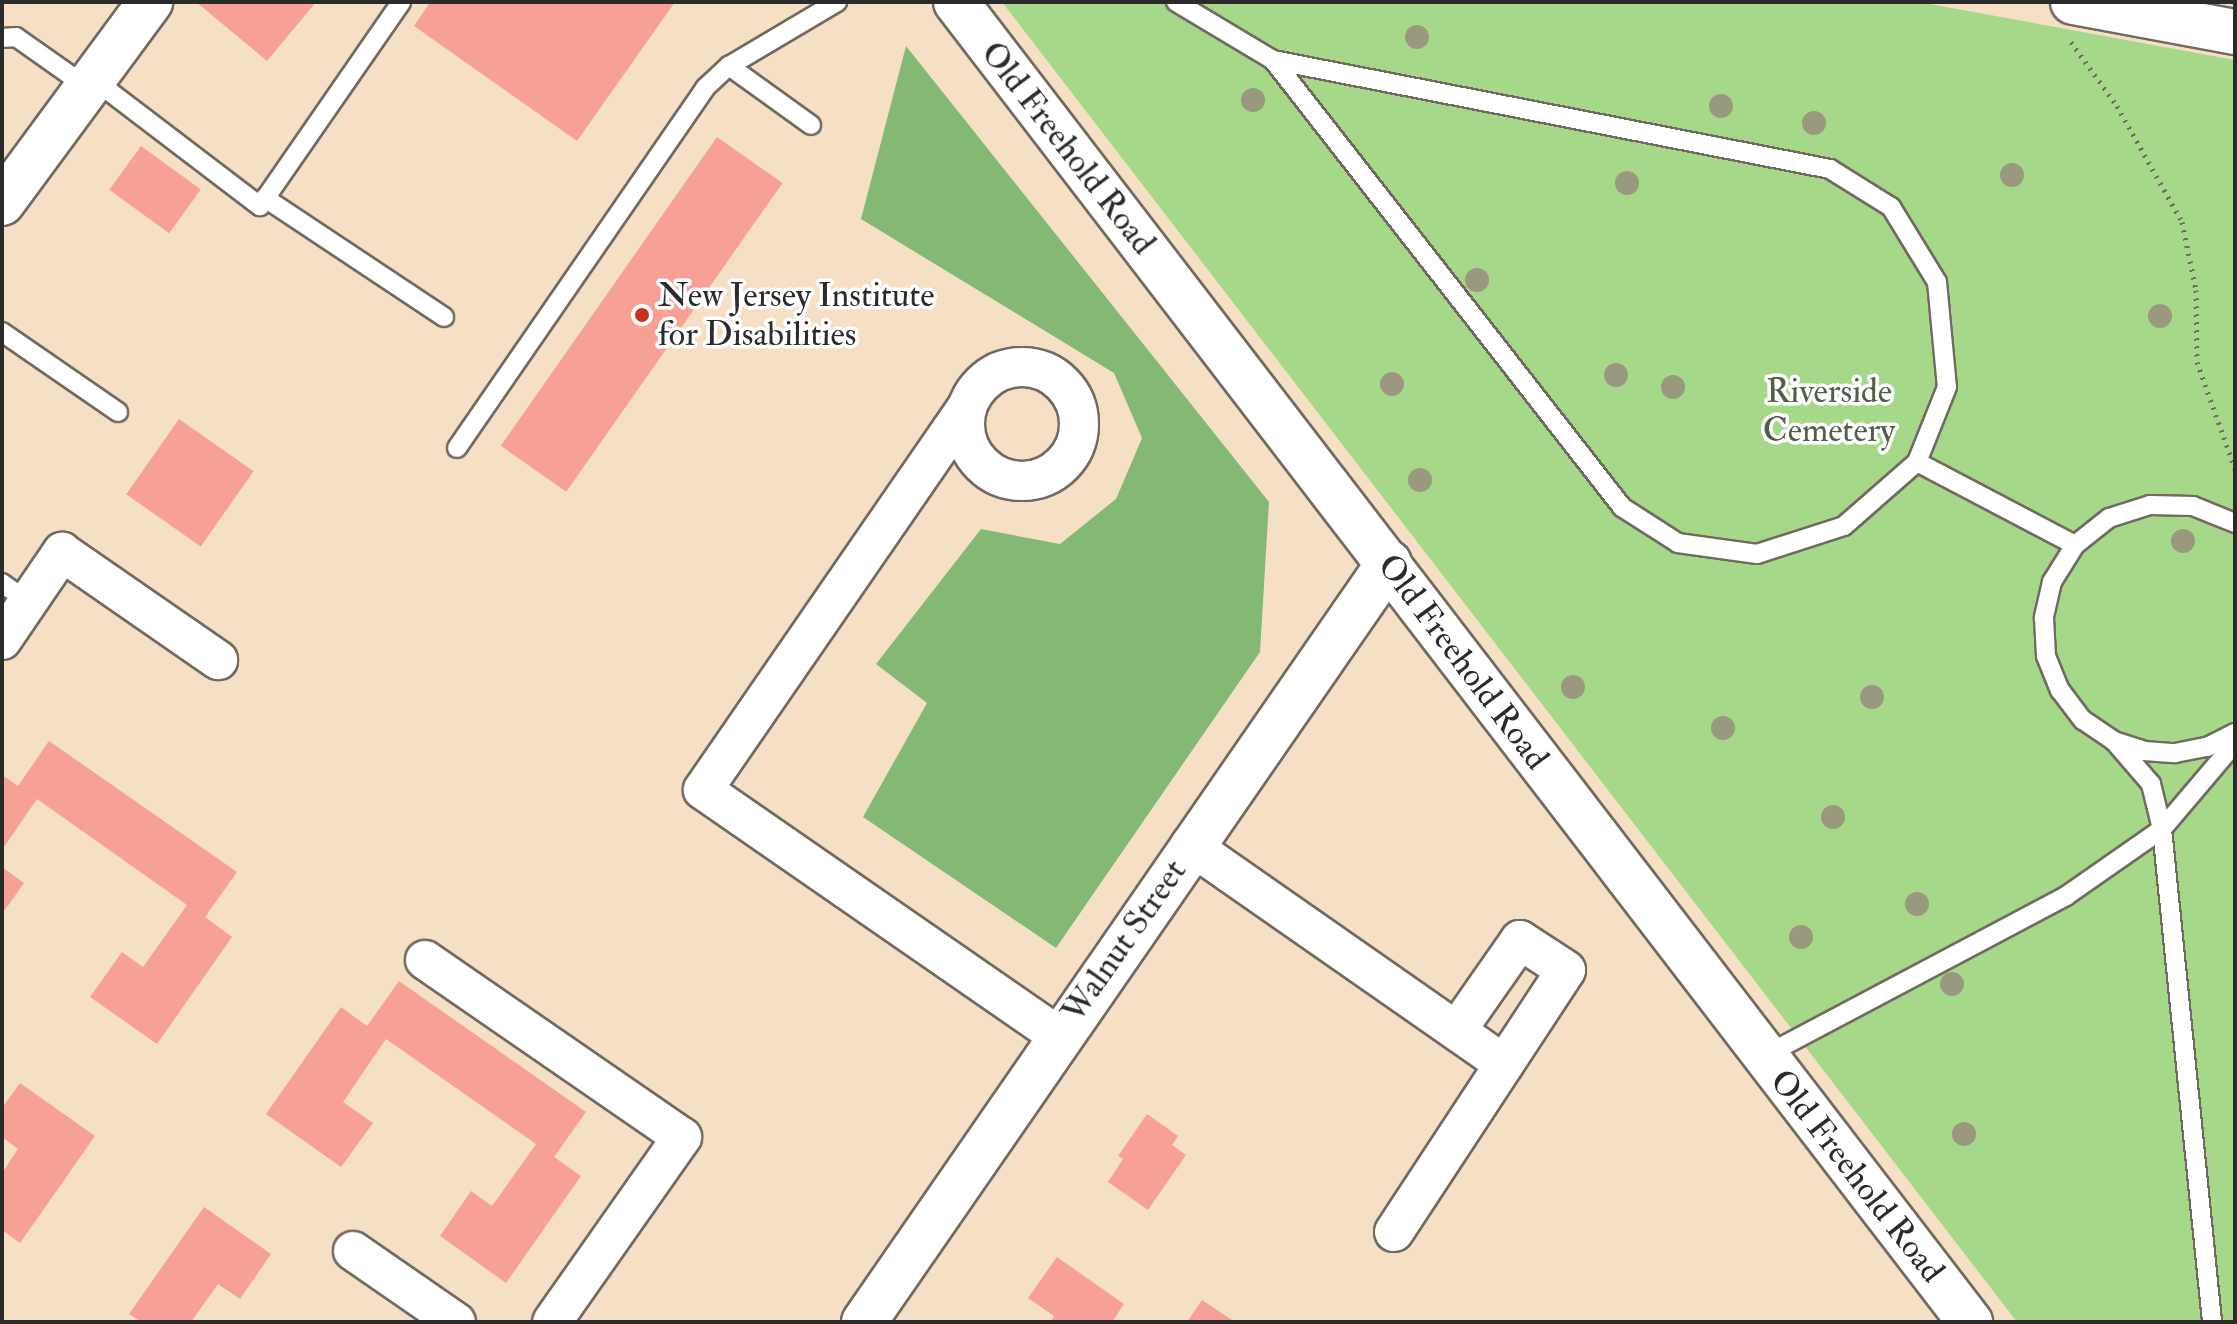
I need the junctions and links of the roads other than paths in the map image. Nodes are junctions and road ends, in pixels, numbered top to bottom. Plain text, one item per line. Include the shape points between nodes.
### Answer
1 (150, 2) edge
2 (401, 2) edge
3 (837, 2) edge
4 (956, 2) edge
5 (1176, 2) edge
6 (2067, 15) edge
7 (2235, 32) edge
8 (2, 38) edge
9 (1273, 60) junction
10 (729, 66) junction
11 (90, 83) junction
12 (811, 125) dead end
13 (265, 198) junction
14 (2, 203) edge
15 (444, 317) dead end
16 (2, 332) edge
17 (967, 407) dead end
18 (118, 412) dead end
19 (457, 448) dead end
20 (1917, 462) junction
21 (2235, 523) edge
22 (2075, 545) junction
23 (1389, 563) junction
24 (15, 592) edge
25 (2, 640) edge
26 (218, 660) dead end
27 (2235, 733) edge
28 (2114, 741) junction
29 (2235, 743) edge
30 (2162, 829) junction
31 (1190, 845) junction
32 (425, 960) dead end
33 (1457, 1030) junction
34 (1058, 1036) junction
35 (1764, 1056) junction
36 (1504, 1064) junction
37 (1394, 1232) dead end
38 (353, 1251) dead end
39 (456, 1322) edge
40 (552, 1322) edge
41 (864, 1322) edge
42 (1970, 1322) edge
43 (2212, 1322) edge

1 - 11 main road
2 - 13 lane
3 - 10 lane
4 - 23 main road, Old Freehold Road
5 - 9 lane
6 - 7 main road
8 - 11 lane via 16,37
9 - 20 lane via 1622,507 1678,543 1757,554 1844,526
9 - 20 lane via 1830,169 1891,207 1937,282 1947,387
10 - 12 lane
10 - 19 lane via 705,88
11 - 13 lane via 260,206
11 - 14 main road
13 - 15 lane
16 - 18 lane
17 - 34 street via 703,790
20 - 22 lane
21 - 22 lane via 2193,506 2150,505 2109,518
22 - 28 lane via 2052,582 2044,618 2046,656 2060,690 2083,720
23 - 31 main road, Walnut Street
23 - 35 main road, Old Freehold Road
24 - 25 street
24 - 26 street via 62,552
27 - 28 lane via 2207,747 2175,753
28 - 30 lane via 2151,784
29 - 30 lane
30 - 35 lane via 2066,896
30 - 43 lane
31 - 33 street
31 - 34 main road, Walnut Street
32 - 40 street via 682,1137
33 - 36 street
33 - 36 street via 1520,940 1566,970
34 - 41 main road, Walnut Street
35 - 42 main road, Old Freehold Road
36 - 37 street
38 - 39 street

